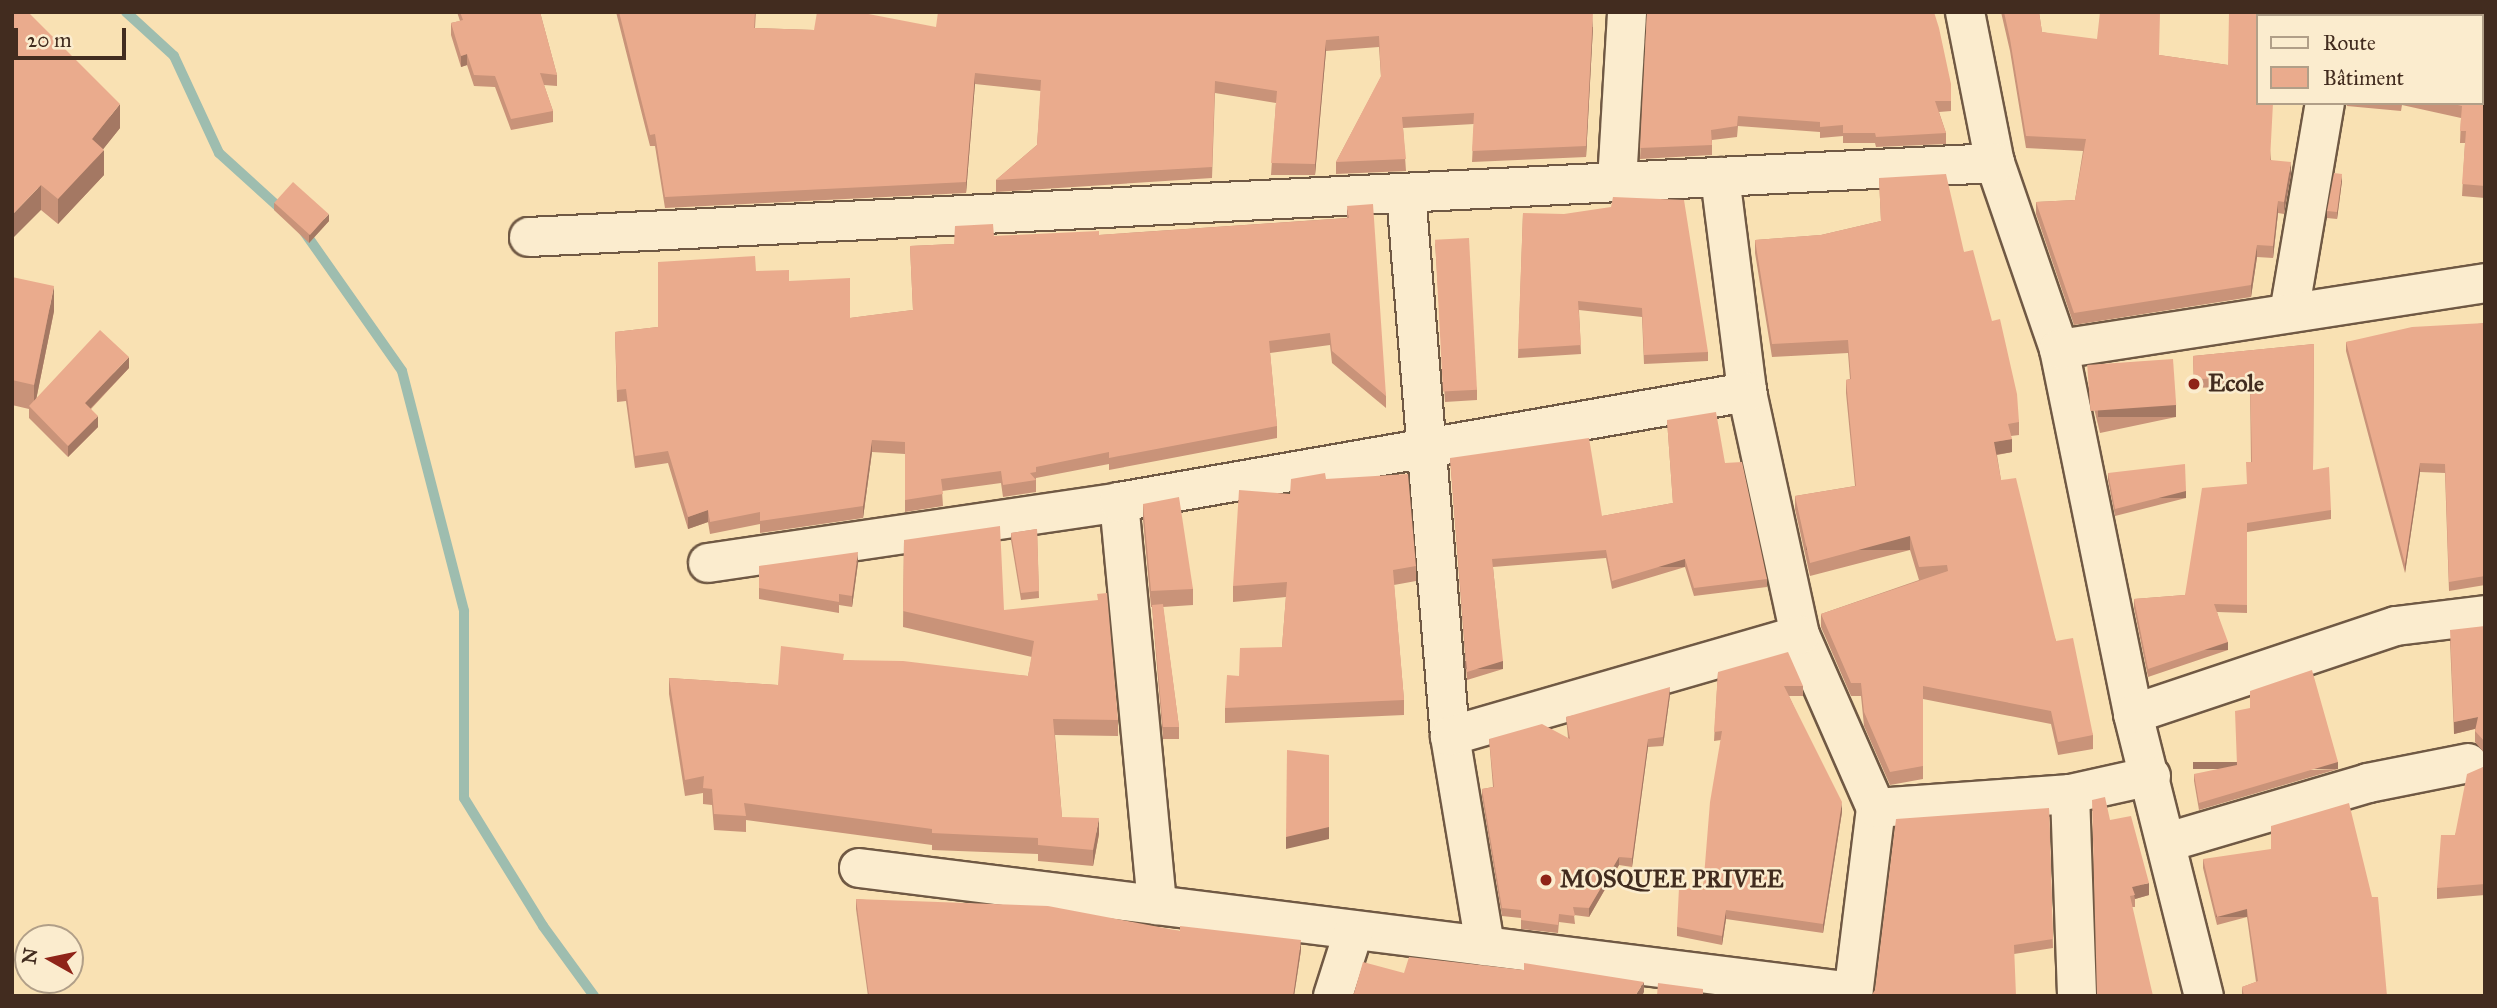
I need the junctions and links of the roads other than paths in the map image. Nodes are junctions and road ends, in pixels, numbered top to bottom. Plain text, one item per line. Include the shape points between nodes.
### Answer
1 (1627, 12) edge
2 (1965, 12) edge
3 (2325, 105) edge
4 (1995, 163) junction
5 (1720, 177) junction
6 (1617, 182) junction
7 (1406, 193) junction
8 (529, 237) dead end
9 (2485, 283) edge
10 (2289, 313) junction
11 (2059, 349) junction
12 (1747, 392) junction
13 (1424, 447) junction
14 (1119, 502) junction
15 (708, 563) dead end
16 (2485, 615) edge
17 (1800, 635) junction
18 (2133, 715) junction
19 (1450, 736) junction
20 (2468, 763) dead end
21 (2151, 776) junction
22 (2070, 794) junction
23 (1876, 808) junction
24 (2168, 842) junction
25 (859, 868) dead end
26 (1157, 905) junction
27 (1354, 930) junction
28 (1485, 946) junction
29 (1853, 994) edge
30 (1333, 996) edge
31 (2077, 996) edge
32 (2204, 996) edge

1 - 6 street
2 - 4 street
3 - 10 street
4 - 5 street
4 - 11 street
5 - 6 street
5 - 12 street
6 - 7 street
7 - 8 street
7 - 13 street
9 - 10 street
10 - 11 street
11 - 18 street
12 - 13 street
12 - 17 street
13 - 14 street
13 - 19 street
14 - 15 street
14 - 26 street
16 - 18 street via 2396,626
17 - 19 street
17 - 23 street
18 - 21 street
19 - 28 street
20 - 24 street via 2382,780
21 - 22 street
21 - 24 street
22 - 23 street
22 - 31 street
23 - 29 street
24 - 32 street
25 - 26 street
26 - 27 street
27 - 28 street
27 - 30 street
28 - 29 street

